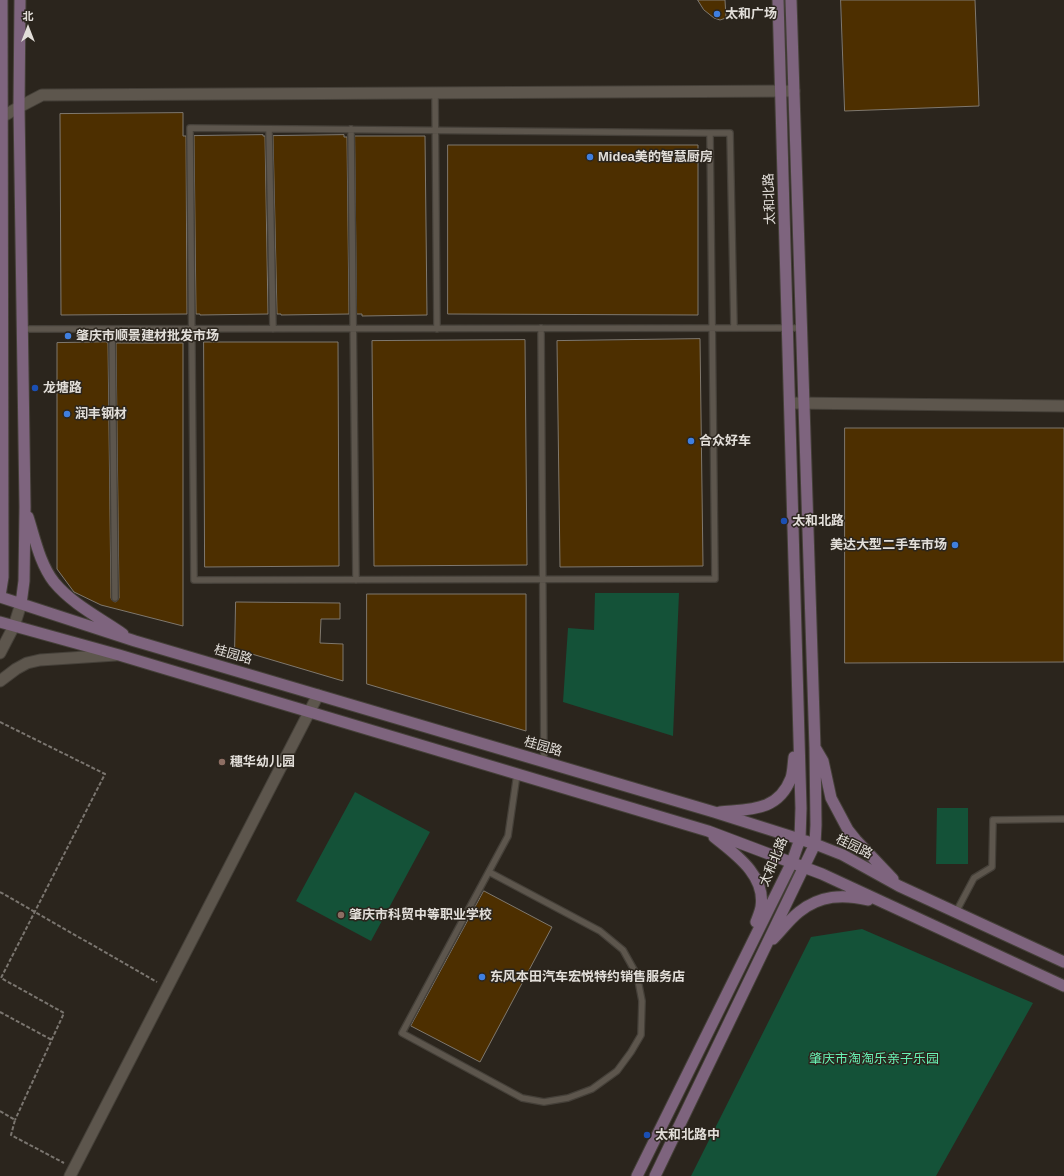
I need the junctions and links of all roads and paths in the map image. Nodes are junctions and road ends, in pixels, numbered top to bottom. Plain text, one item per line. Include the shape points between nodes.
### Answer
1 (2, 0) edge
2 (20, 0) edge
3 (778, 0) edge
4 (791, 0) edge
5 (794, 91) junction
6 (781, 92) junction
7 (435, 93) junction
8 (19, 107) junction
9 (1, 117) edge
10 (269, 129) junction
11 (351, 129) junction
12 (436, 130) junction
13 (710, 133) junction
14 (541, 328) junction
15 (712, 328) junction
16 (734, 328) junction
17 (788, 328) junction
18 (802, 328) junction
19 (23, 329) junction
20 (112, 329) junction
21 (192, 329) junction
22 (273, 329) junction
23 (353, 329) junction
24 (437, 329) junction
25 (790, 403) junction
26 (804, 403) junction
27 (1064, 406) edge
28 (2, 503) edge
29 (25, 507) junction
30 (543, 579) junction
31 (356, 580) junction
32 (0, 596) edge
33 (114, 598) dead end
34 (21, 604) junction
35 (0, 622) edge
36 (14, 626) junction
37 (135, 641) junction
38 (0, 653) edge
39 (119, 654) junction
40 (0, 681) edge
41 (318, 695) junction
42 (309, 712) junction
43 (0, 722) edge
44 (799, 733) junction
45 (815, 748) junction
46 (544, 762) junction
47 (517, 774) junction
48 (714, 812) junction
49 (1064, 820) edge
50 (708, 831) junction
51 (800, 840) junction
52 (815, 844) junction
53 (792, 862) junction
54 (804, 867) junction
55 (488, 872) junction
56 (899, 886) junction
57 (0, 892) edge
58 (888, 905) junction
59 (35, 912) junction
60 (956, 912) junction
61 (765, 947) junction
62 (749, 949) junction
63 (1064, 962) edge
64 (1064, 986) edge
65 (167, 987) junction
66 (0, 1012) edge
67 (52, 1040) junction
68 (0, 1111) edge
69 (15, 1120) junction
70 (72, 1172) edge
71 (637, 1176) edge
72 (655, 1176) edge

1 - 9 main road
2 - 8 main road
3 - 6 main road, 太和北路
4 - 5 main road, 太和北路
5 - 6 street
5 - 18 main road, 太和北路
6 - 7 street
6 - 17 main road, 太和北路
7 - 8 street via 42,95
7 - 12 lane
8 - 9 street
8 - 19 main road
9 - 28 main road
10 - 11 lane
10 - 21 lane via 190,128
10 - 22 lane
11 - 12 lane
11 - 23 lane
12 - 13 lane
12 - 24 lane
13 - 15 lane
13 - 16 lane via 730,133
14 - 15 lane
14 - 24 lane
14 - 30 lane
15 - 16 lane
15 - 30 lane via 715,579
16 - 17 lane
17 - 18 lane
17 - 25 main road, 太和北路
18 - 26 main road, 太和北路
19 - 20 lane
19 - 29 main road
20 - 21 lane
20 - 33 lane
21 - 22 lane
21 - 31 lane via 194,580
22 - 23 lane
23 - 24 lane
23 - 31 lane
25 - 26 street
25 - 44 main road, 太和北路
26 - 27 street
26 - 45 main road, 太和北路
28 - 32 main road via 3,577
29 - 34 main road via 24,581
29 - 37 main road via 37,546 54,582 70,597
30 - 31 lane
30 - 46 lane
32 - 34 main road, 桂园路
34 - 36 street
34 - 37 main road, 桂园路
35 - 36 main road
36 - 38 street
36 - 39 main road
37 - 41 main road, 桂园路
39 - 40 street via 40,660 27,663
39 - 42 main road
41 - 42 street
41 - 46 main road, 桂园路
42 - 47 main road
42 - 65 street
43 - 59 path via 105,774
44 - 48 main road via 791,778 784,792 775,801 762,807
44 - 51 main road, 太和北路
45 - 52 main road, 太和北路
45 - 56 main road via 823,761 831,798 848,830
46 - 48 main road, 桂园路
47 - 50 main road
47 - 55 lane via 508,836
48 - 51 main road, 桂园路
49 - 60 lane via 993,820 992,867 974,878
50 - 53 main road
50 - 62 main road via 744,862 752,872 761,893 761,906
51 - 52 main road, 桂园路
51 - 53 main road, 太和北路
52 - 54 main road, 太和北路
52 - 56 main road, 桂园路 via 843,855
53 - 54 main road
53 - 62 main road, 太和北路
54 - 58 main road
54 - 61 main road, 太和北路
55 - 55 lane via 402,1033 522,1098 544,1102 568,1098 592,1089 617,1071 641,1035 642,1001 637,975 623,950 600,931
56 - 60 main road, 桂园路
57 - 59 path
58 - 61 main road via 840,896 820,900 799,912
58 - 64 main road
59 - 65 path
59 - 67 path via 1,978 64,1013
60 - 63 main road, 桂园路
61 - 72 main road, 太和北路
62 - 71 main road, 太和北路
65 - 70 street
66 - 67 path
67 - 69 path
68 - 69 path
69 - 70 path via 11,1135

